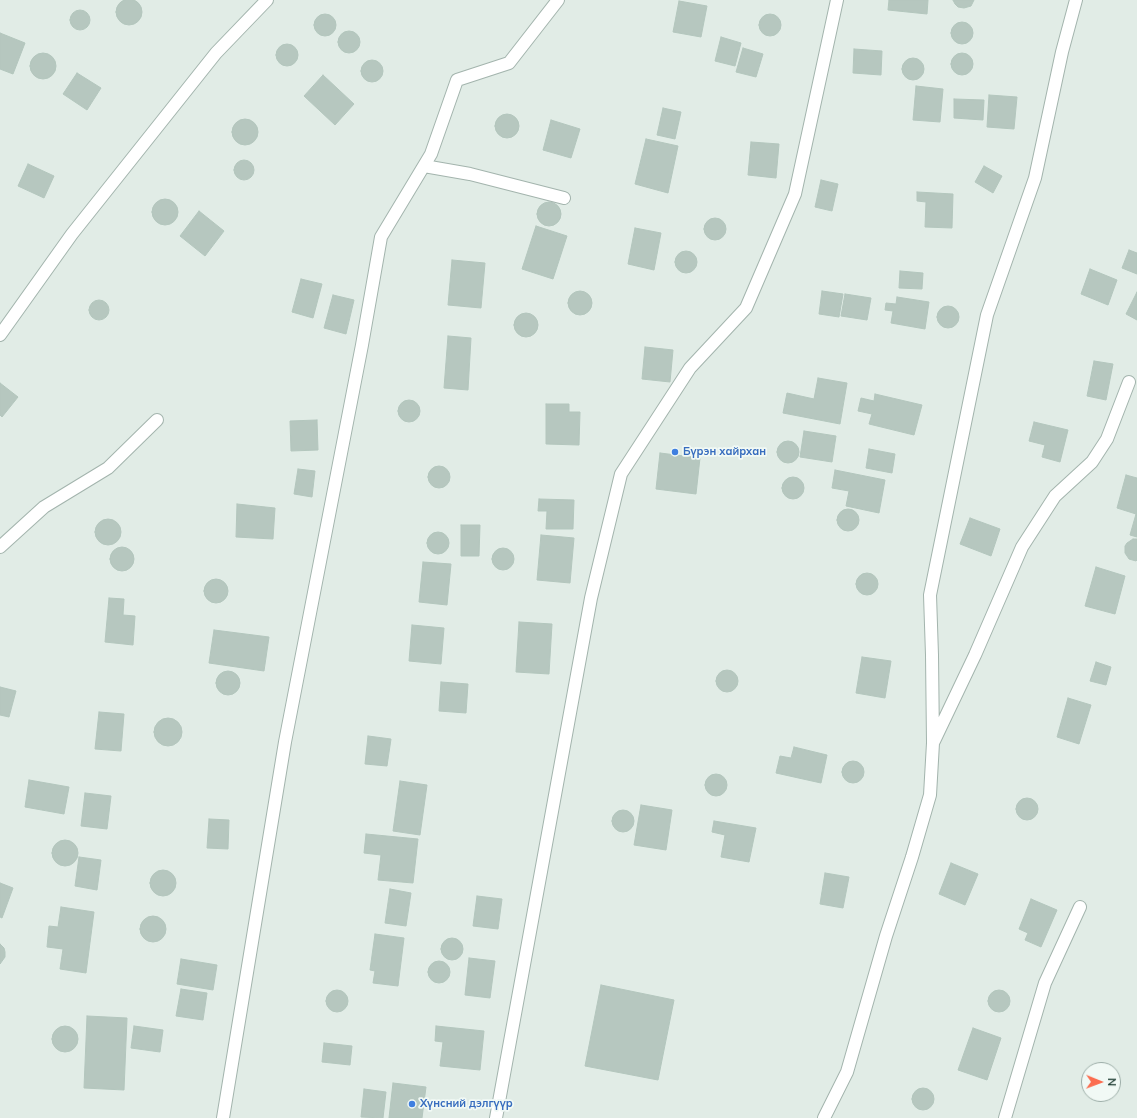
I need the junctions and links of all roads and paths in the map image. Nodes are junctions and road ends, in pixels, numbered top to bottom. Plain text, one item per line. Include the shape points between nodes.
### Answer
1 (267, 0) edge
2 (558, 0) edge
3 (837, 0) edge
4 (1076, 0) edge
5 (424, 166) junction
6 (564, 198) dead end
7 (0, 335) edge
8 (1129, 382) dead end
9 (157, 420) dead end
10 (0, 547) edge
11 (933, 743) junction
12 (1080, 907) dead end
13 (223, 1118) edge
14 (496, 1118) edge
15 (824, 1118) edge
16 (1005, 1118) edge

1 - 7 street via 216,53 72,234
2 - 5 street via 509,63 457,80 431,154
3 - 14 street via 795,194 746,308 690,368 621,474 591,598
4 - 11 street via 1035,178 987,315 930,595
5 - 6 street via 470,174
5 - 13 street via 381,237 285,742
8 - 11 street via 1107,439 1092,462 1055,496 1022,547
9 - 10 street via 108,468 44,507
11 - 15 street via 930,795 847,1072
12 - 16 street via 1045,983

